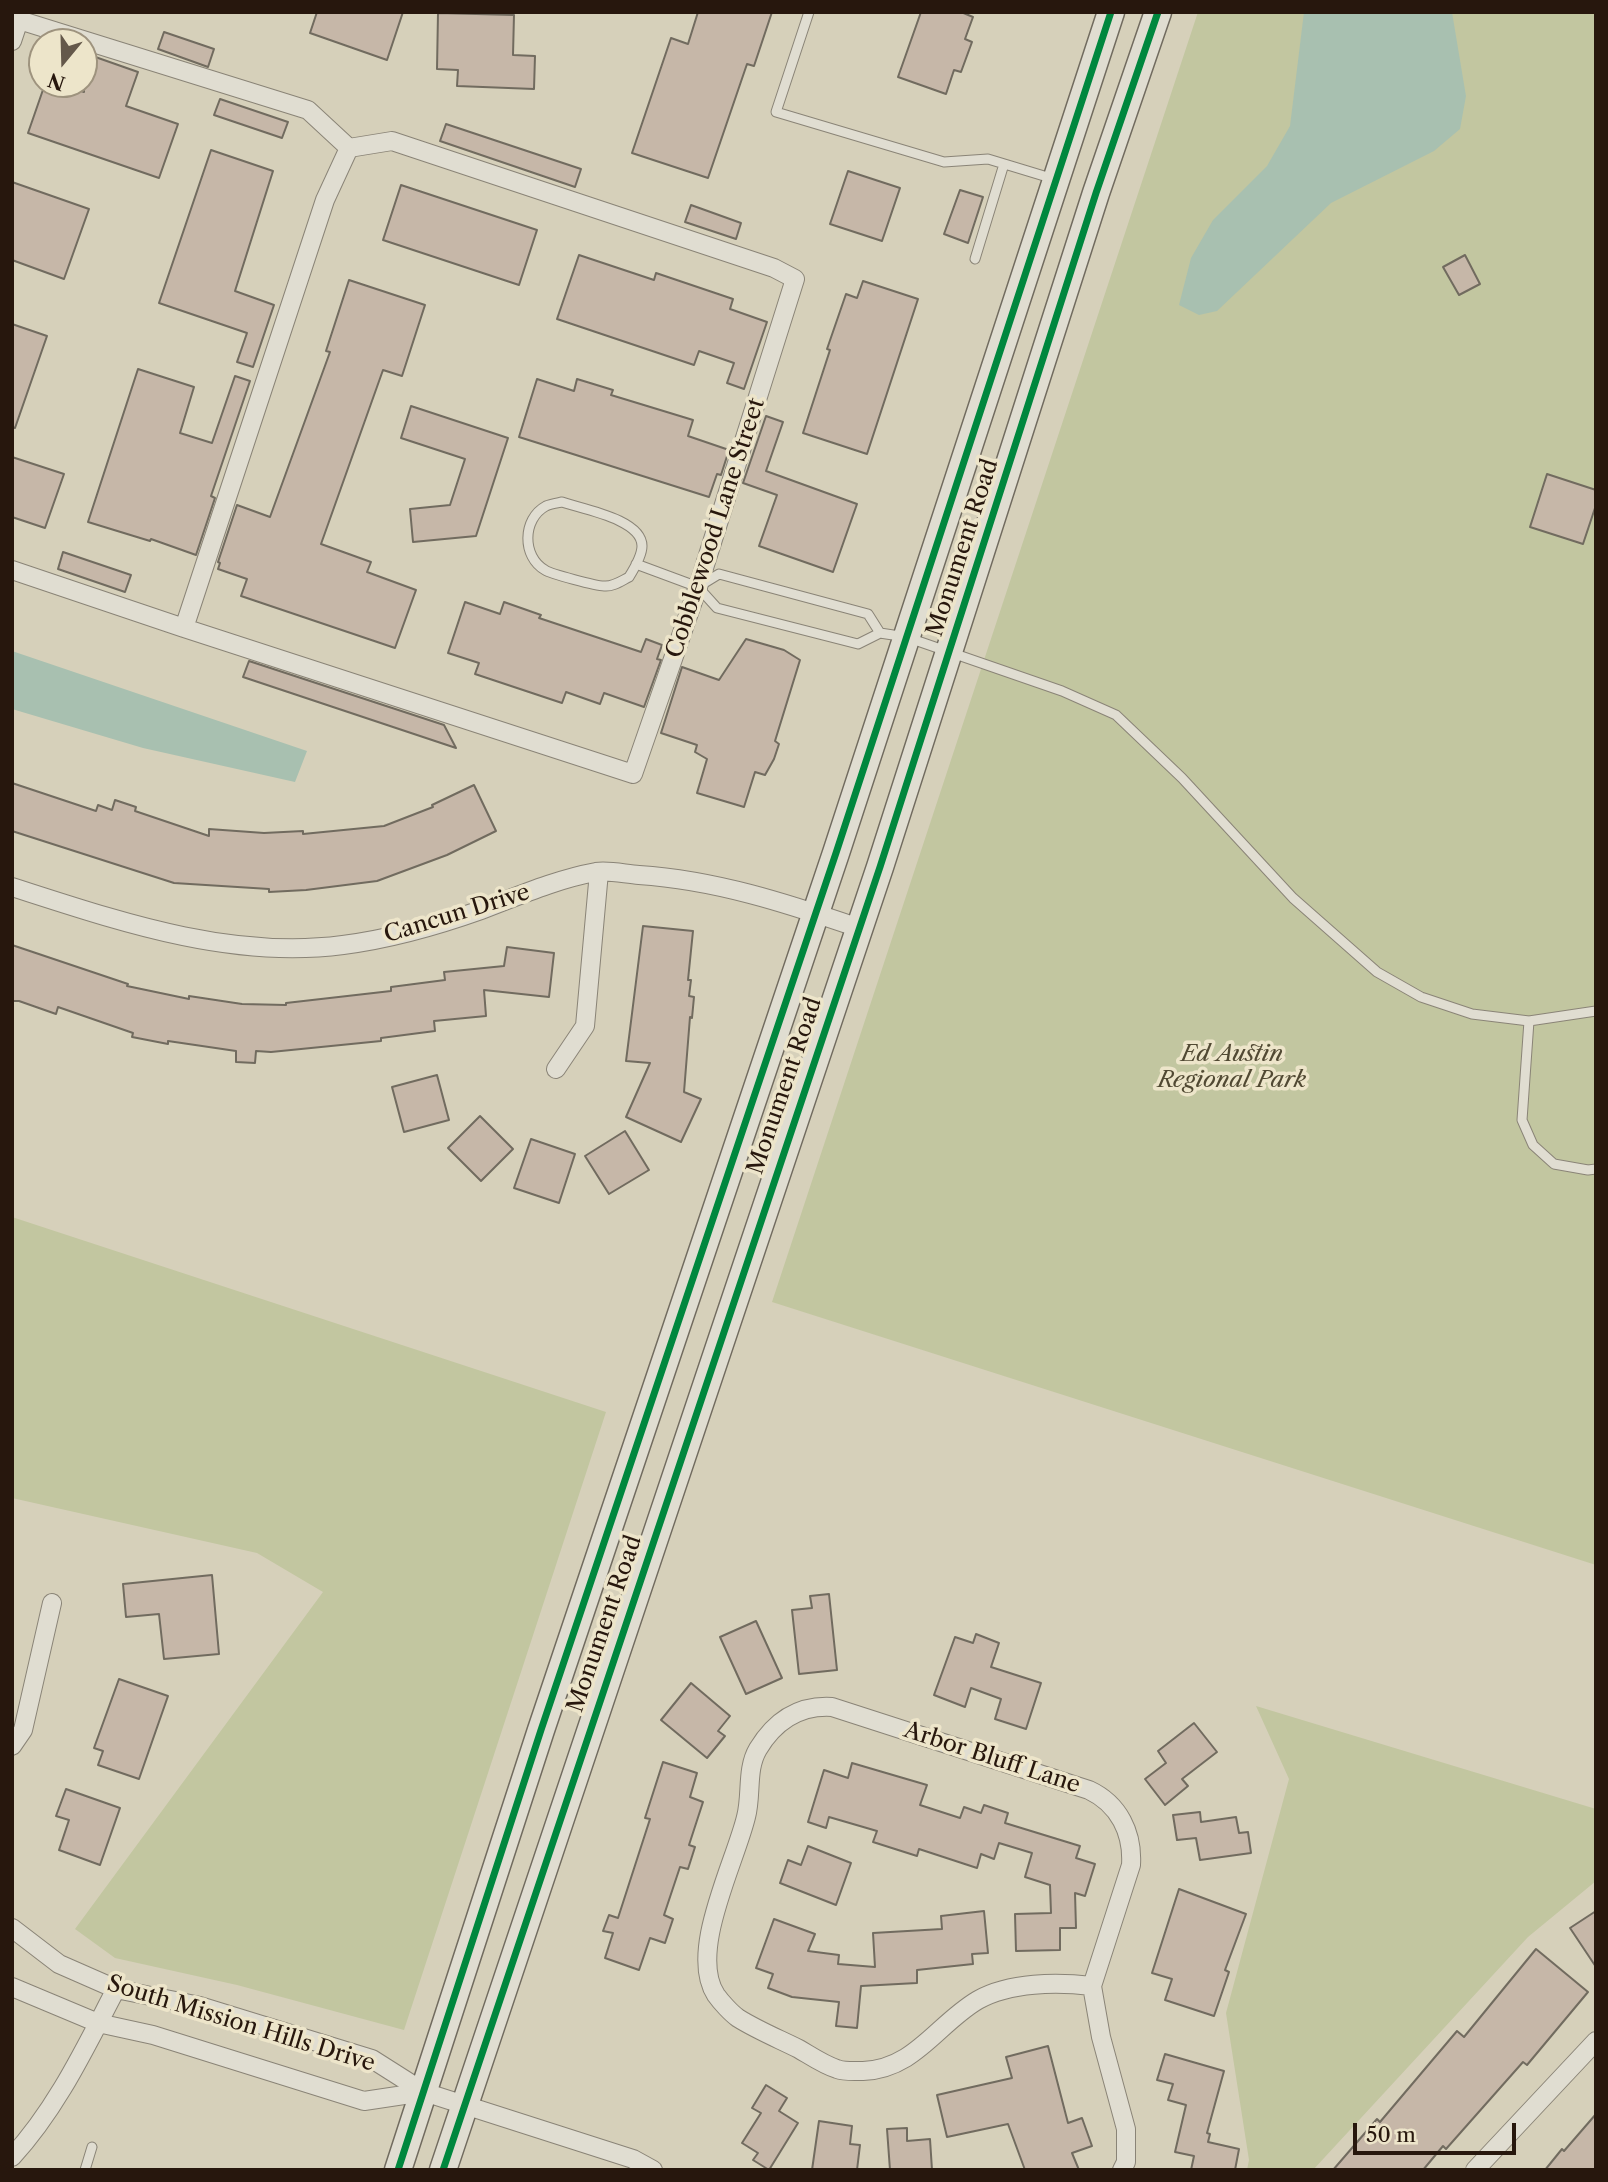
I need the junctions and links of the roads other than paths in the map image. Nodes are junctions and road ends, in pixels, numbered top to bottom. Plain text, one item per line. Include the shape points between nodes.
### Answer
1 (810, 12) edge
2 (1111, 12) edge
3 (1158, 12) edge
4 (12, 41) edge
5 (349, 148) junction
6 (1004, 164) junction
7 (1055, 180) junction
8 (1096, 193) junction
9 (975, 259) dead end
10 (636, 564) junction
11 (12, 570) edge
12 (698, 587) junction
13 (184, 628) junction
14 (880, 634) junction
15 (906, 637) junction
16 (950, 651) junction
17 (599, 872) junction
18 (12, 887) edge
19 (815, 913) junction
20 (859, 928) junction
21 (1596, 1011) edge
22 (1529, 1021) junction
23 (556, 1069) dead end
24 (1596, 1169) edge
25 (52, 1603) dead end
26 (12, 1746) edge
27 (12, 1928) edge
28 (1093, 1986) junction
29 (12, 1987) edge
30 (116, 1989) junction
31 (98, 2023) junction
32 (1596, 2041) edge
33 (424, 2092) junction
34 (464, 2105) junction
35 (92, 2147) dead end
36 (12, 2157) edge
37 (85, 2170) edge
38 (398, 2170) edge
39 (443, 2170) edge
40 (653, 2170) edge
41 (1122, 2170) edge
42 (1475, 2170) edge

1 - 6 lane via 776,112 944,162 988,159
2 - 7 street, Monument Road
3 - 8 street, Monument Road
4 - 5 street via 19,20 308,110
5 - 12 street, Cobblewood Lane Street via 392,141 774,268 795,279
5 - 13 street via 325,200
6 - 7 lane
6 - 9 lane
7 - 8 street
7 - 15 street, Monument Road
8 - 16 street, Monument Road
10 - 10 lane via 642,546 639,534 628,523 562,502 546,506 533,518 526,537 532,556 545,570 603,586 629,578
10 - 12 lane
11 - 13 street, Cobblewood Lane Street
12 - 13 street, Cobblewood Lane Street via 633,774
12 - 14 lane via 717,608 730,612 858,644
12 - 14 lane via 719,574 868,614
14 - 15 lane
15 - 16 lane
15 - 19 street, Monument Road
16 - 20 street, Monument Road
16 - 22 lane via 1116,715 1182,778 1293,898 1377,972 1421,997 1472,1014
17 - 18 street, Cancun Drive via 395,936 291,948 176,936
17 - 19 street, Cancun Drive via 677,878 744,891
17 - 23 street via 585,1026
19 - 20 street, Cancun Drive
19 - 33 street, Monument Road
20 - 34 street, Monument Road
21 - 22 lane
22 - 24 lane via 1522,1120 1533,1145 1553,1164
25 - 26 street via 23,1730
27 - 30 street, South Mission Hills Drive via 59,1964
28 - 28 street, Arbor Bluff Lane via 1003,1990 979,2000 907,2058 878,2070 837,2069 736,2017 715,1994 706,1963 707,1940 747,1815 757,1750 791,1714 817,1706 849,1711 1102,1796 1124,1821 1132,1852 1127,1882
28 - 41 street via 1101,2037 1126,2129
29 - 31 street, South Mission Hills Drive
30 - 31 street
30 - 33 street, South Mission Hills Drive via 200,2006 372,2059
31 - 33 street, South Mission Hills Drive via 153,2035 364,2101
31 - 36 street via 56,2100
32 - 42 street
33 - 34 street
33 - 38 street, Monument Road
34 - 39 street, Monument Road
34 - 40 street via 632,2159
35 - 37 lane

